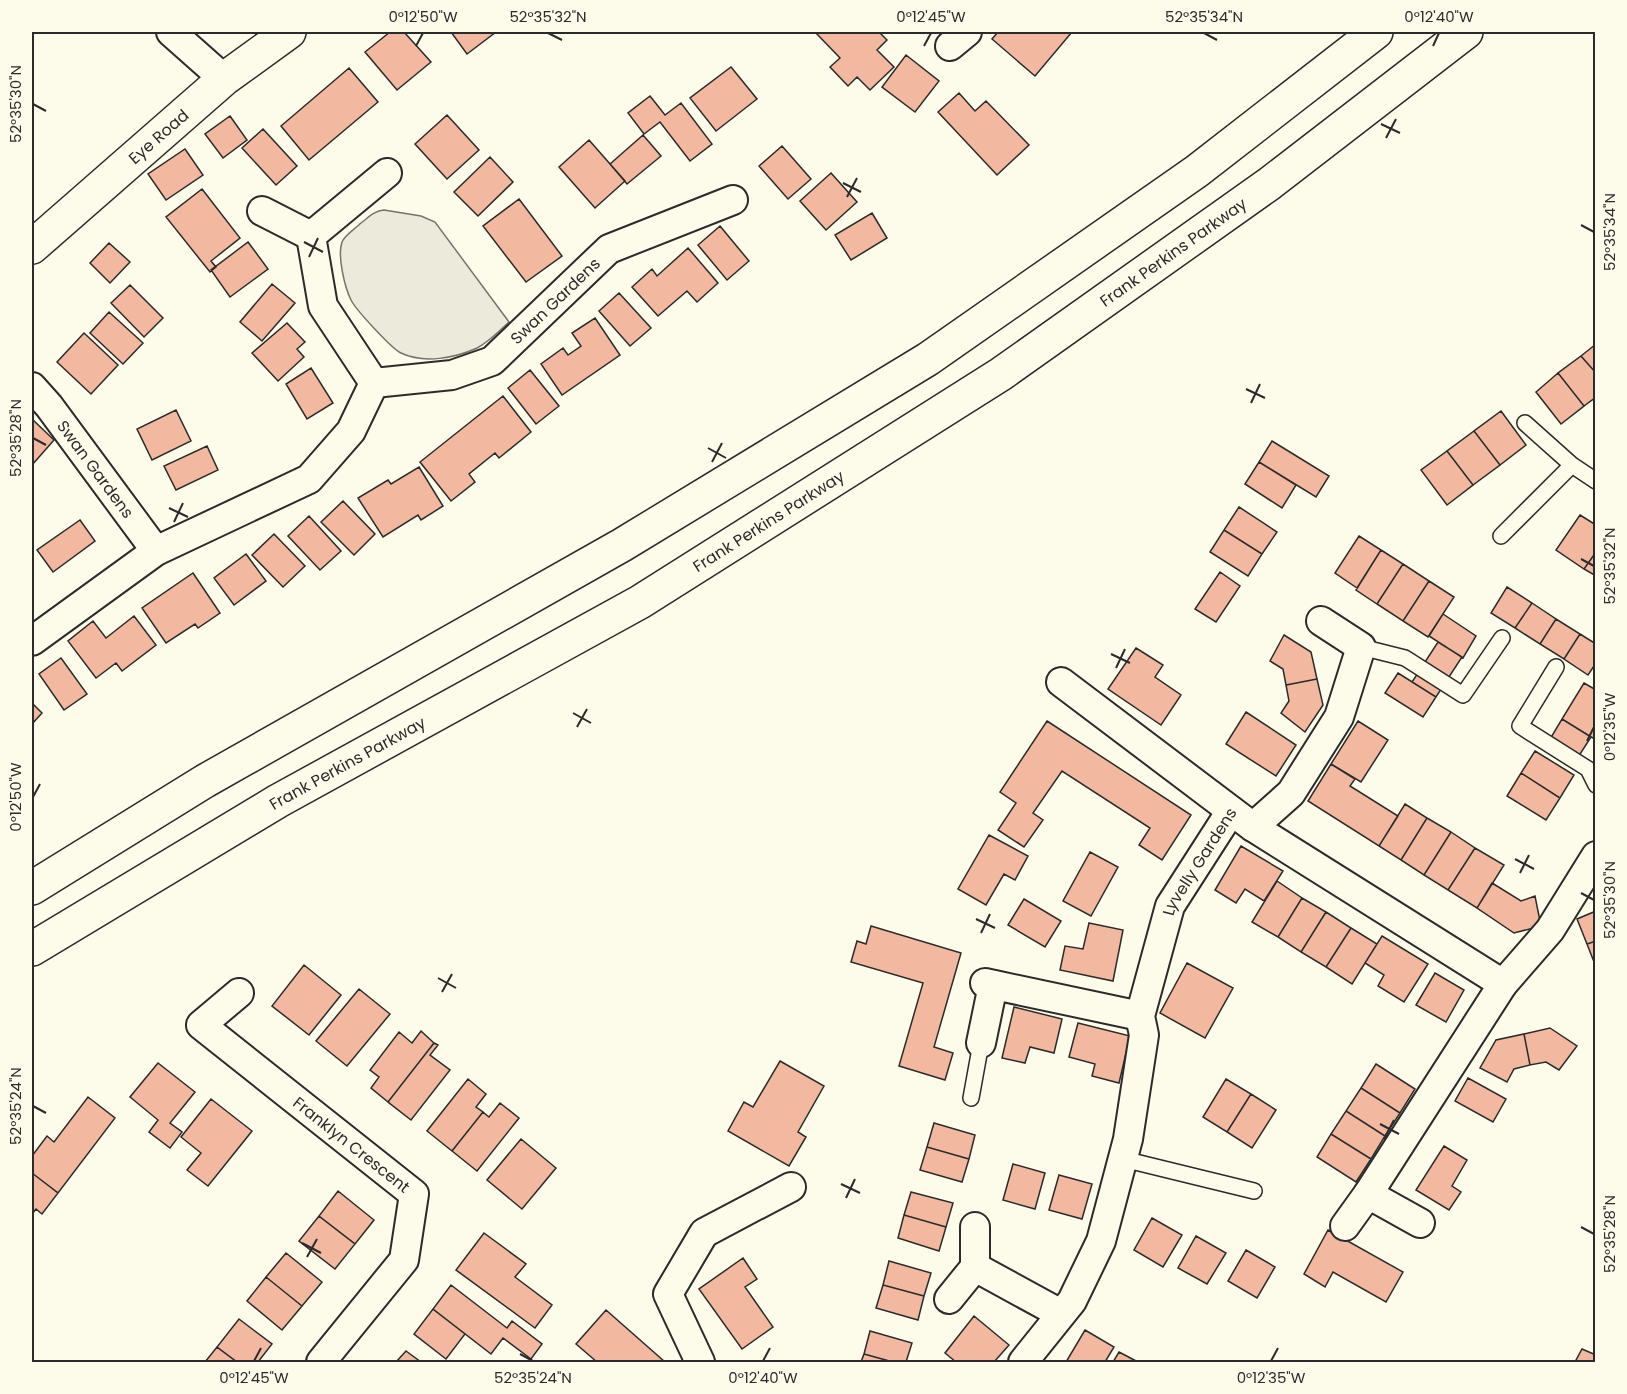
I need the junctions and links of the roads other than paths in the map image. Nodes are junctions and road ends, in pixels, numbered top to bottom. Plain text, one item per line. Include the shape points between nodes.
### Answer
1 (171, 32) edge
2 (289, 32) edge
3 (1377, 32) edge
4 (1466, 32) edge
5 (224, 79) junction
6 (387, 173) dead end
7 (733, 200) dead end
8 (262, 211) dead end
9 (311, 236) junction
10 (32, 247) edge
11 (374, 383) junction
12 (32, 387) edge
13 (1525, 423) dead end
14 (1572, 465) junction
15 (1596, 481) edge
16 (1502, 536) dead end
17 (156, 551) junction
18 (1321, 621) dead end
19 (1502, 638) dead end
20 (32, 641) edge
21 (1361, 647) junction
22 (1556, 667) dead end
23 (1060, 682) dead end
24 (1596, 784) edge
25 (1242, 819) junction
26 (1596, 856) edge
27 (32, 888) edge
28 (32, 949) edge
29 (1503, 984) junction
30 (239, 993) dead end
31 (1140, 1016) junction
32 (981, 1043) joint
33 (971, 1098) dead end
34 (1123, 1158) junction
35 (791, 1187) dead end
36 (1254, 1191) dead end
37 (1368, 1194) junction
38 (1420, 1223) dead end
39 (1345, 1226) dead end
40 (975, 1227) dead end
41 (975, 1267) junction
42 (949, 1299) dead end
43 (1061, 1314) junction
44 (321, 1362) edge
45 (700, 1362) edge
46 (1023, 1362) edge

1 - 5 street
2 - 5 main road, Eye Road
3 - 27 main road via 1197,171 928,358 622,545 205,781
4 - 28 main road, Frank Perkins Parkway via 1269,184 1001,374 640,602 278,801
5 - 10 main road, Eye Road
6 - 9 street
7 - 11 street, Swan Gardens via 609,249 492,361 452,375
8 - 9 street
9 - 11 street via 323,306
11 - 17 street via 351,431 309,479
12 - 17 street, Swan Gardens
13 - 14 lane
14 - 15 lane
14 - 16 lane
17 - 20 street
18 - 21 street
19 - 21 lane via 1463,695 1405,658
21 - 25 street via 1339,717 1291,793
22 - 24 lane via 1520,726 1588,769
23 - 25 street
25 - 29 street, Lyvelly Gardens
25 - 31 street, Lyvelly Gardens via 1170,906
26 - 29 street via 1550,930
29 - 37 street
30 - 44 street, Franklyn Crescent via 201,1025 414,1194 404,1260
31 - 32 street via 989,984
31 - 34 street, Lyvelly Gardens via 1144,1035
32 - 33 lane
34 - 36 lane
34 - 43 street, Lyvelly Gardens via 1101,1241 1072,1301
35 - 45 street via 704,1233 668,1294
37 - 38 street
37 - 39 street
40 - 41 street
41 - 42 street
41 - 43 street
43 - 46 street, Lyvelly Gardens

